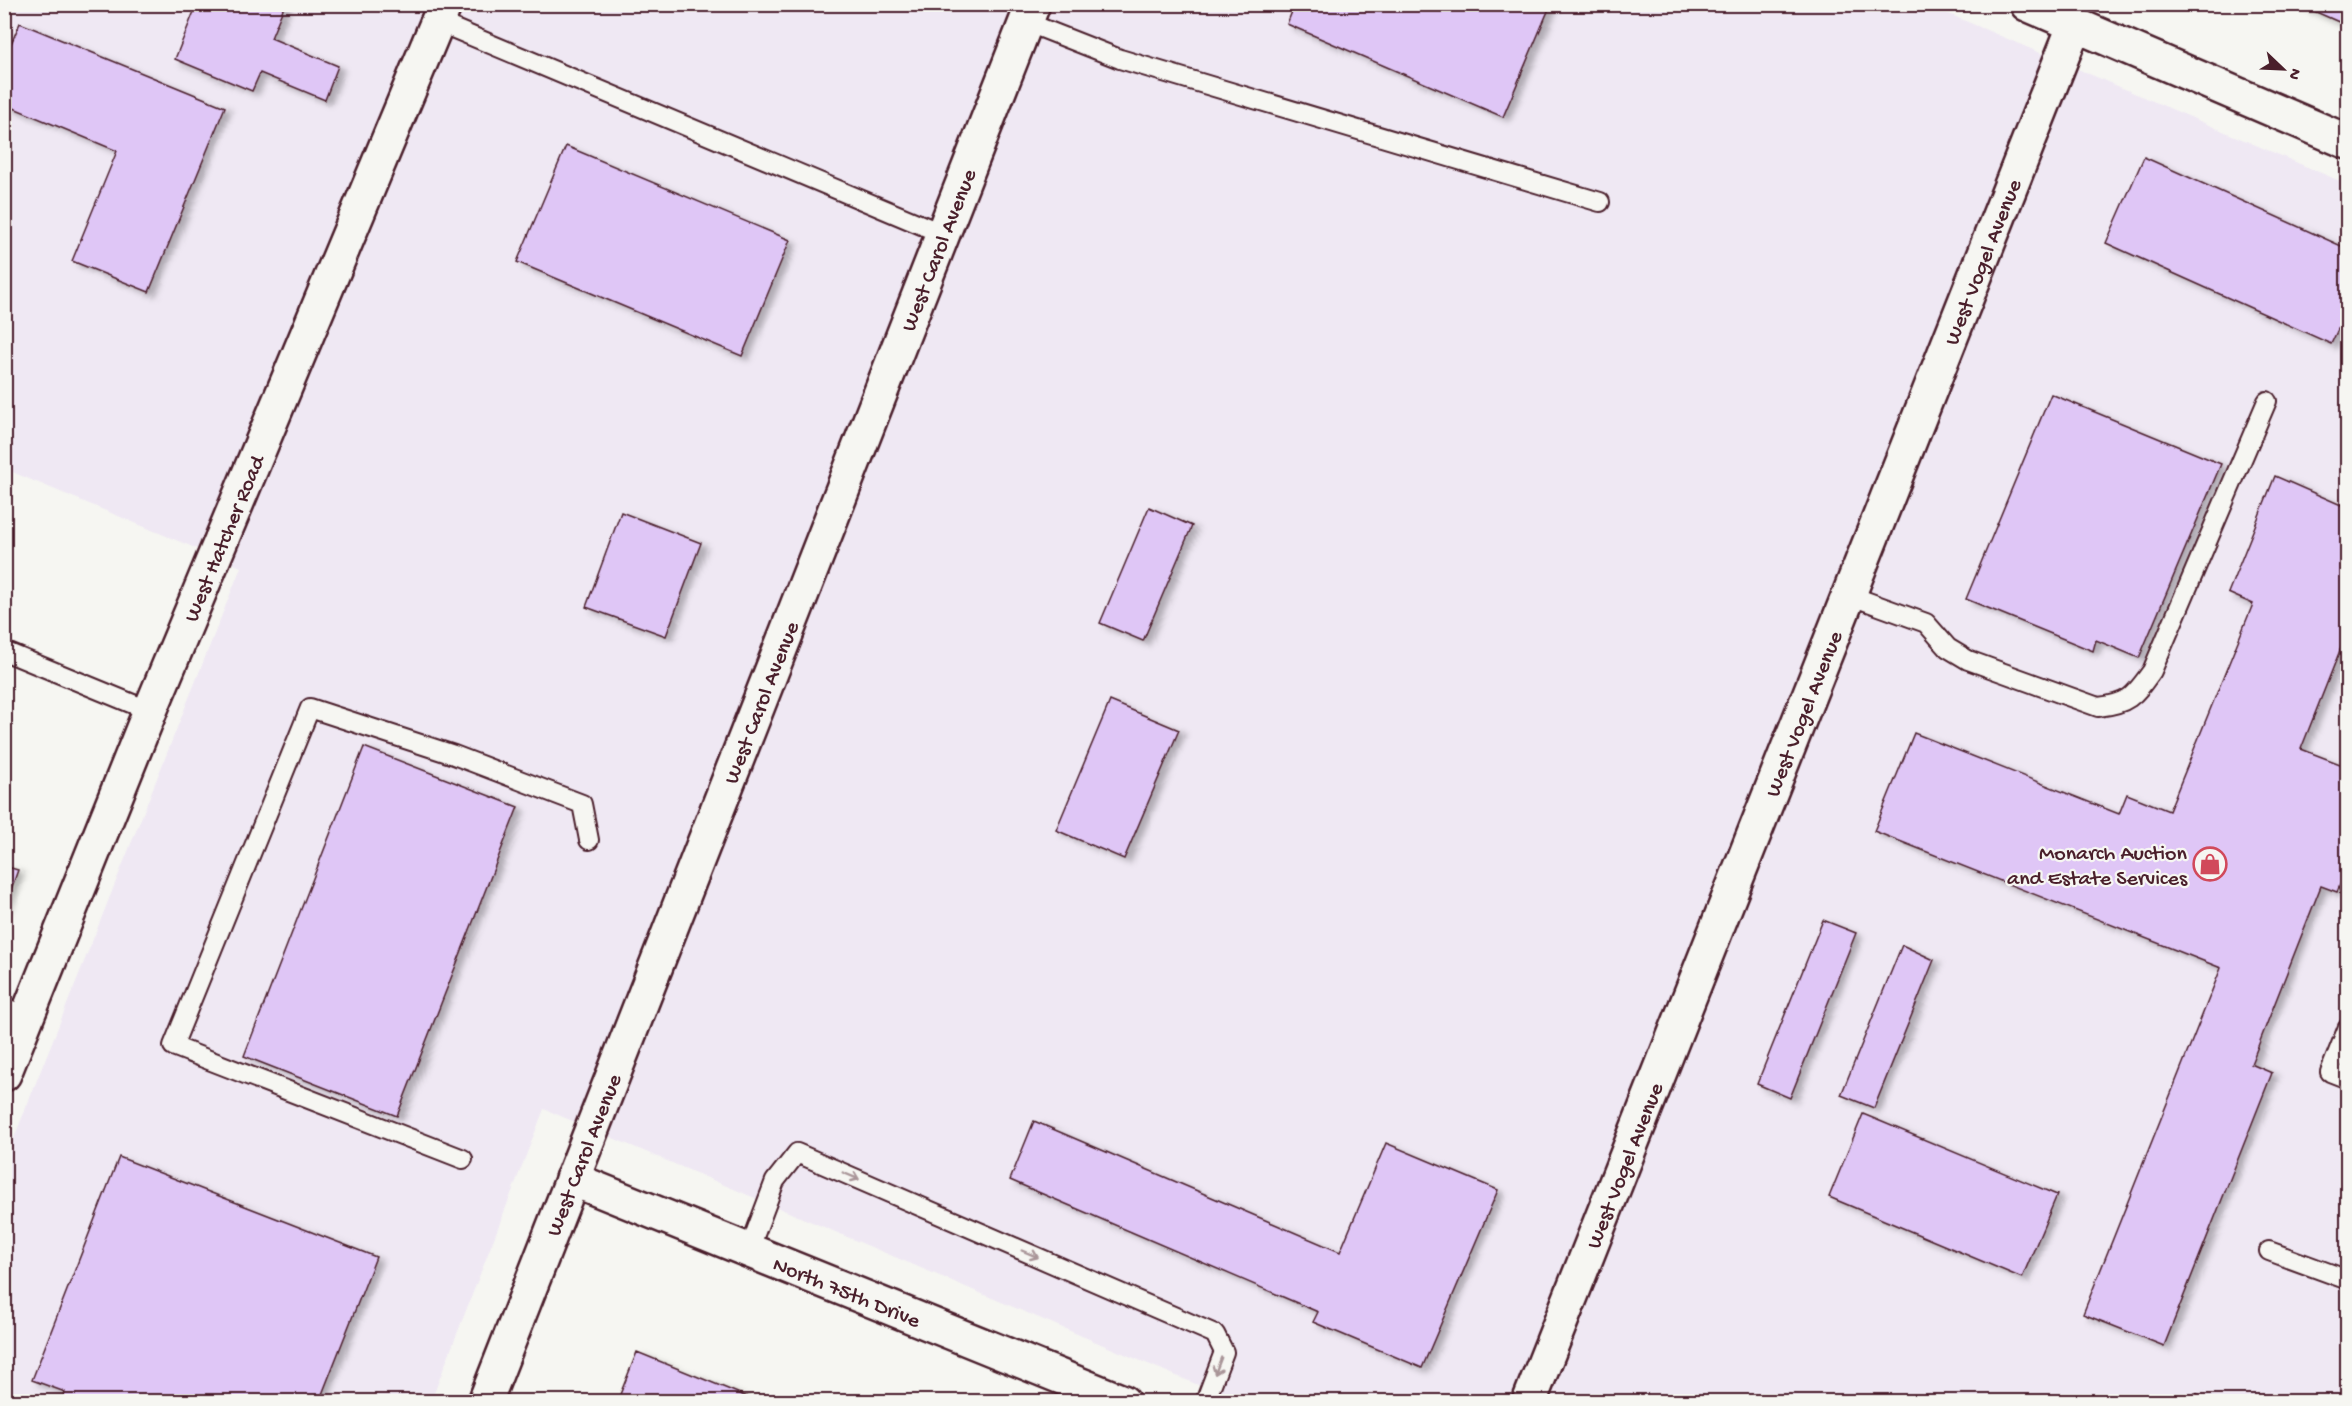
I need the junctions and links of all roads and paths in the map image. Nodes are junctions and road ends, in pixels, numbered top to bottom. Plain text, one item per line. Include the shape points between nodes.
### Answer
1 (2027, 4) edge
2 (442, 13) edge
3 (1029, 13) edge
4 (2074, 24) junction
5 (2348, 142) edge
6 (1600, 202) dead end
7 (943, 234) junction
8 (2267, 401) dead end
9 (1850, 595) junction
10 (4, 651) edge
11 (150, 711) junction
12 (589, 840) dead end
13 (16, 1012) edge
14 (2348, 1028) edge
15 (4, 1074) edge
16 (2348, 1079) edge
17 (463, 1159) dead end
18 (572, 1179) junction
19 (749, 1250) junction
20 (2269, 1251) dead end
21 (2348, 1280) edge
22 (485, 1401) edge
23 (1123, 1401) edge
24 (1205, 1401) edge
25 (1529, 1401) edge

1 - 4 street
2 - 7 lane
2 - 11 street, West Hatcher Road
3 - 6 lane via 1120,59
3 - 7 street, West Carol Avenue
4 - 5 street
4 - 9 street, West Vogel Avenue
7 - 18 street, West Carol Avenue
8 - 9 lane via 2152,671 2135,695 2116,705 2098,707 1968,660 1948,648 1926,623
9 - 25 street, West Vogel Avenue
10 - 11 lane
11 - 13 street, West Hatcher Road
12 - 17 lane via 582,804 454,755 310,708 172,1046
13 - 15 street, West Hatcher Road
14 - 16 lane via 2330,1072
18 - 19 street, North 75th Drive
18 - 22 street, West Carol Avenue
19 - 23 street, North 75th Drive
19 -> 24 lane via 776,1181 797,1153 1215,1334 1224,1352
20 - 21 lane

